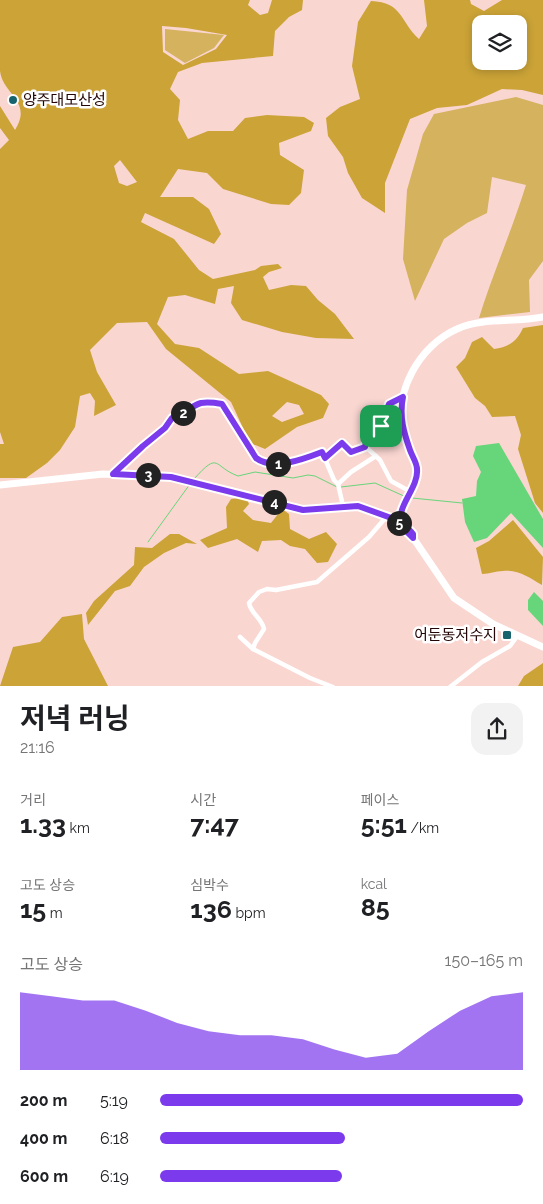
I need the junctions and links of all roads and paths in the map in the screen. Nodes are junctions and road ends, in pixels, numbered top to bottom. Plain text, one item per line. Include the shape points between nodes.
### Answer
1 (543, 317) edge
2 (403, 397) junction
3 (365, 447) junction
4 (376, 456) junction
5 (325, 458) junction
6 (113, 474) junction
7 (0, 485) edge
8 (339, 486) junction
9 (409, 496) junction
10 (343, 506) junction
11 (370, 509) junction
12 (400, 510) junction
13 (390, 518) junction
14 (413, 538) junction
15 (518, 636) junction
16 (240, 637) dead end
17 (543, 647) edge
18 (253, 649) junction
19 (334, 686) edge
20 (450, 686) edge

1 - 2 street via 472,324 456,329 440,339 426,354 411,374
2 - 3 street via 389,404 381,426
2 - 9 street via 403,432 417,468
3 - 4 street
3 - 5 street via 351,452 342,443
4 - 8 street via 351,472
4 - 9 street via 391,481
5 - 6 street via 322,452 279,464 261,462 222,404 202,403 172,418
5 - 8 street
6 - 7 street
6 - 10 street via 150,475 192,482 303,510
8 - 10 street
9 - 12 street
10 - 11 street
11 - 12 street via 391,513
11 - 13 street
12 - 13 street
12 - 14 street via 401,520
13 - 14 street
13 - 18 street via 317,582 259,592 249,603 250,609 263,622 264,629
14 - 15 street via 454,598 486,620
15 - 17 street
15 - 20 street via 510,646
16 - 18 street
18 - 19 street via 310,678

